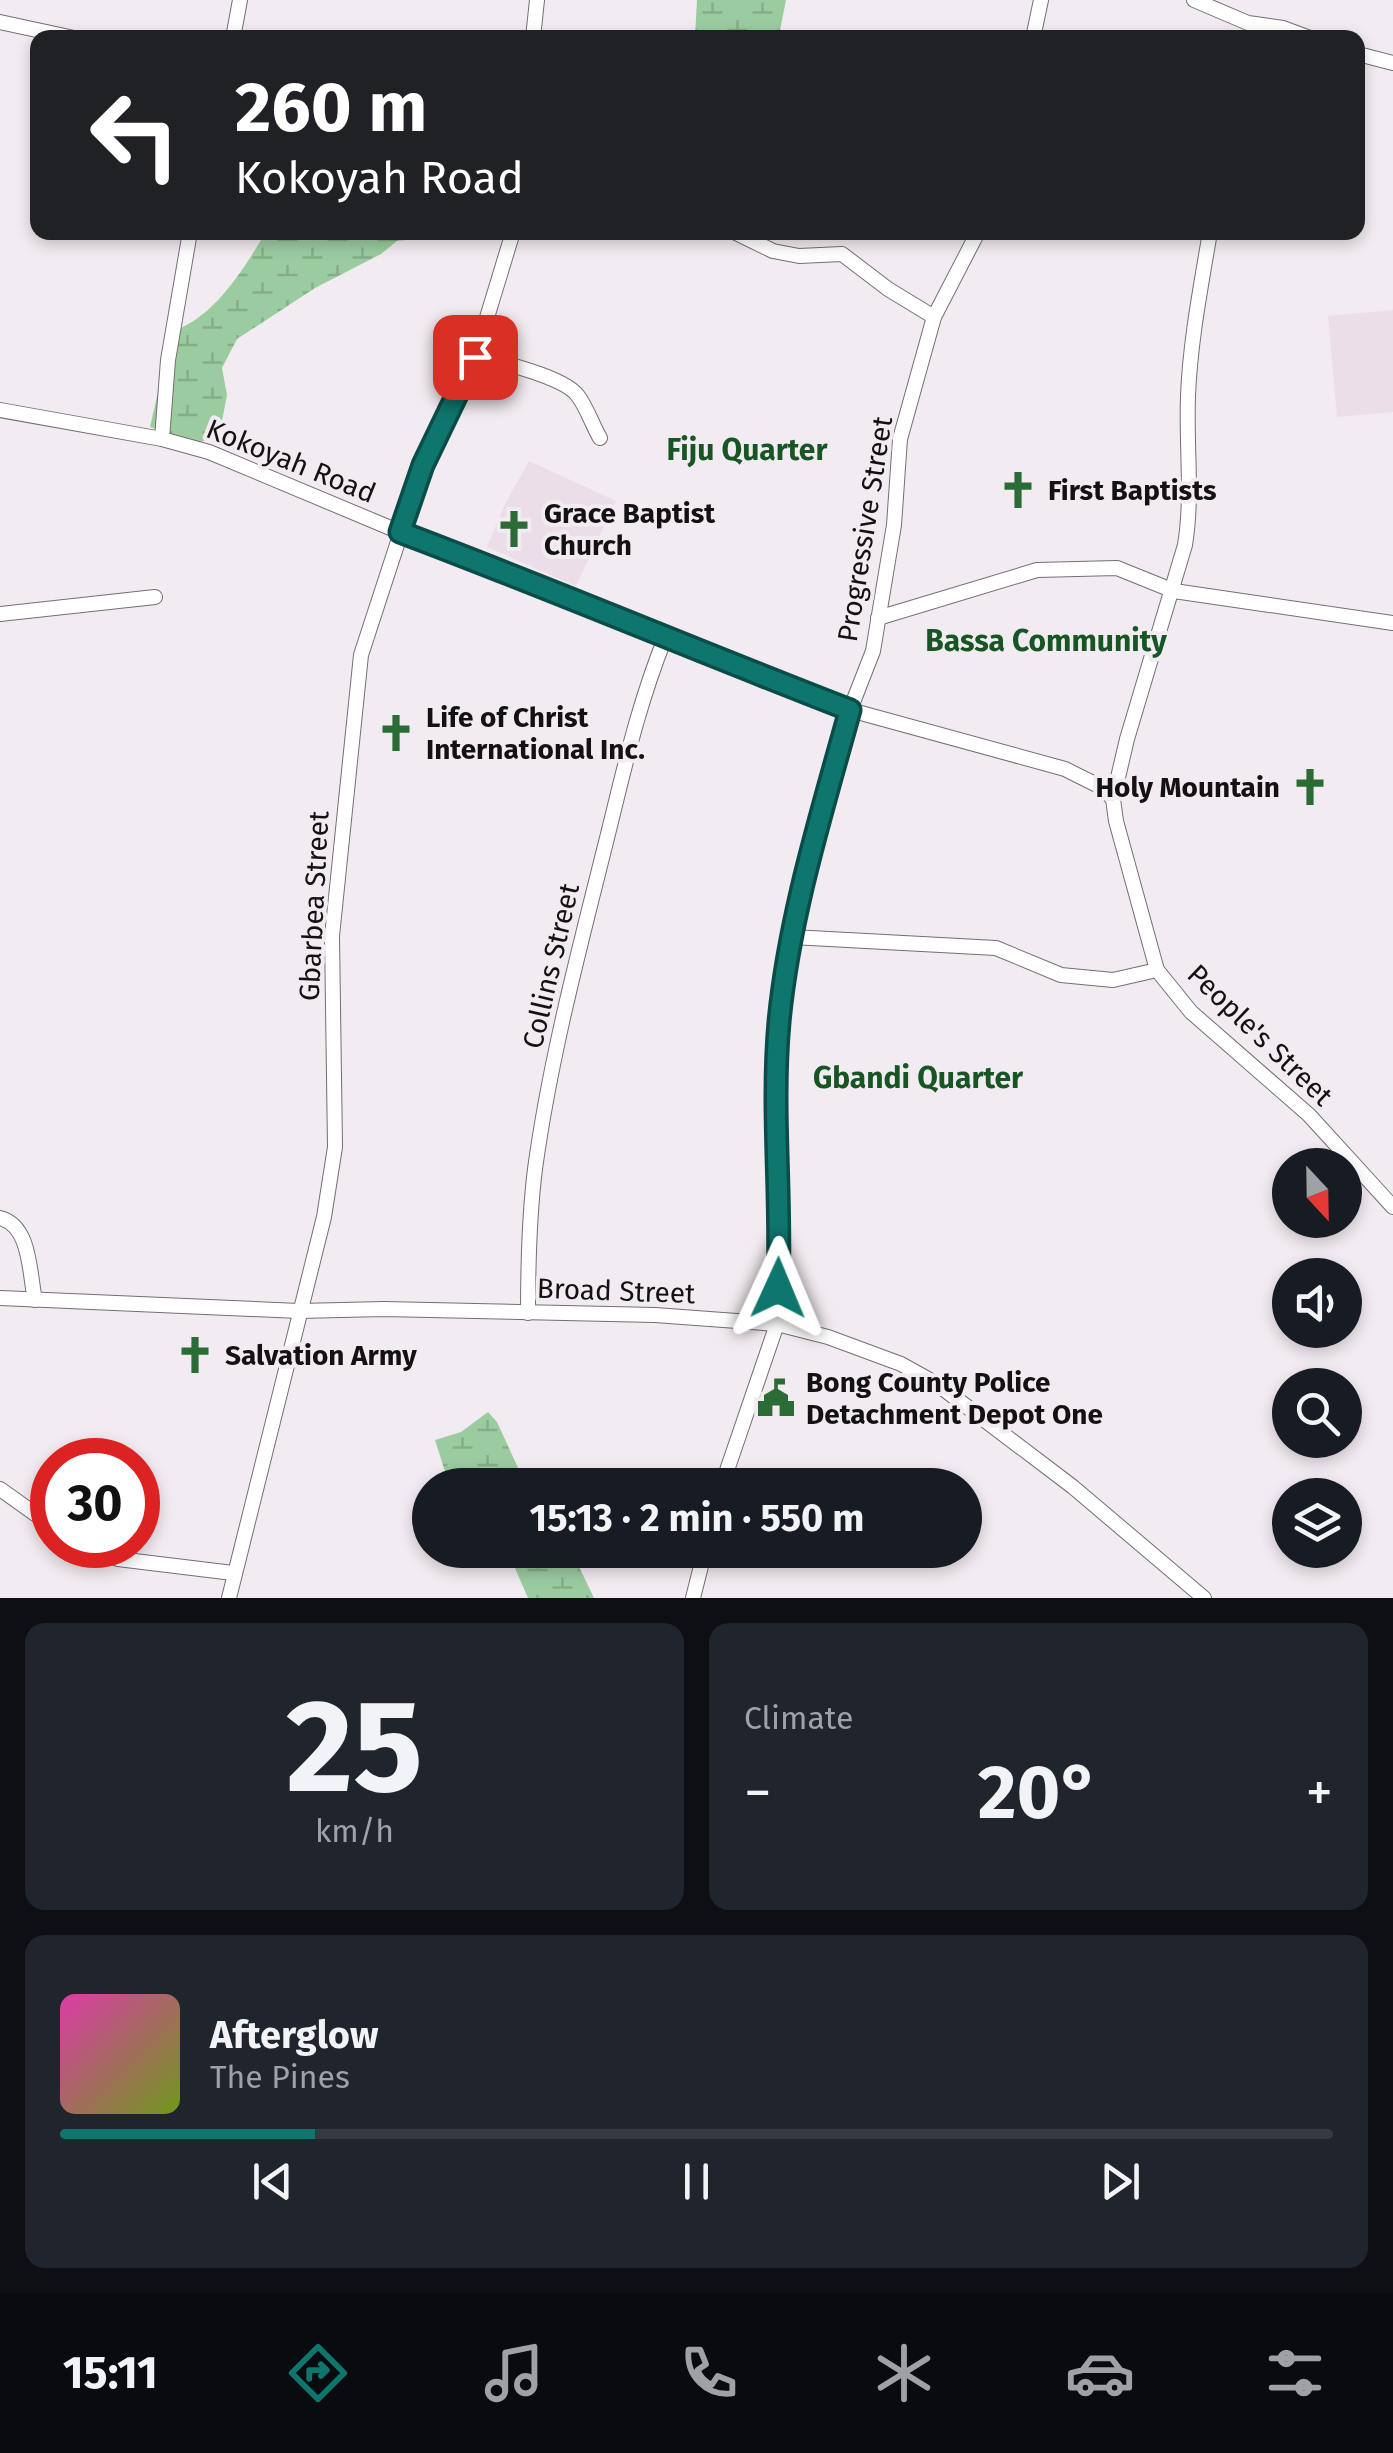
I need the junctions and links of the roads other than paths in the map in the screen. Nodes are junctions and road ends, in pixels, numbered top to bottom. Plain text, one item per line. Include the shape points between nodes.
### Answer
1 (240, 0) edge
2 (537, 0) edge
3 (1041, 0) edge
4 (1194, 0) edge
5 (0, 22) edge
6 (37, 30) edge
7 (234, 30) edge
8 (534, 30) edge
9 (1035, 30) edge
10 (1247, 30) edge
11 (1288, 30) edge
12 (1365, 56) edge
13 (1393, 63) edge
14 (189, 240) edge
15 (511, 240) edge
16 (750, 240) edge
17 (974, 240) edge
18 (1209, 240) edge
19 (934, 318) junction
20 (475, 357) junction
21 (0, 410) edge
22 (600, 438) dead end
23 (162, 439) junction
24 (400, 532) junction
25 (1174, 591) junction
26 (155, 598) dead end
27 (0, 614) edge
28 (878, 618) junction
29 (1393, 623) edge
30 (665, 638) junction
31 (850, 710) junction
32 (1113, 799) junction
33 (792, 938) junction
34 (1157, 970) junction
35 (1393, 1207) edge
36 (0, 1218) edge
37 (0, 1298) edge
38 (35, 1300) junction
39 (299, 1311) junction
40 (528, 1314) junction
41 (776, 1324) junction
42 (728, 1468) edge
43 (0, 1489) edge
44 (30, 1510) edge
45 (160, 1564) edge
46 (700, 1568) edge
47 (233, 1573) junction
48 (229, 1598) edge
49 (693, 1598) edge
50 (1204, 1598) edge

1 - 7 street
2 - 8 street
3 - 9 street
4 - 10 street
5 - 6 street
10 - 11 street
12 - 13 street
14 - 23 street
15 - 20 street, Gbarbea Street
16 - 19 street via 798,256 842,254
17 - 19 street, Progressive Street
18 - 25 street, People's Street via 1188,391 1189,521
19 - 28 street, Progressive Street via 900,439
20 - 22 street via 571,387
20 - 24 street, Gbarbea Street via 423,465
21 - 23 street, Kokoyah Road
23 - 24 street, Kokoyah Road via 232,460
24 - 30 street, Kokoyah Road
24 - 39 street, Gbarbea Street via 361,655 332,936 335,1147
25 - 28 street via 1118,568 1037,570
25 - 29 street
25 - 32 street, People's Street
26 - 27 street
28 - 31 street, Progressive Street via 873,652
30 - 31 street, Kokoyah Road
30 - 40 street, Collins Street via 641,698 559,1038 535,1168
31 - 32 street, Kokoyah Road via 1065,769
31 - 33 street, Progressive Street
32 - 34 street, People's Street
33 - 34 street via 996,948 1061,975 1113,980
33 - 41 street, Progressive Street via 775,1105
34 - 35 street, People's Street via 1191,1012 1308,1115
36 - 38 street via 22,1232
37 - 38 street, Broad Street
38 - 39 street, Broad Street
39 - 40 street, Broad Street
39 - 47 street, Gbarbea Street
40 - 41 street, Broad Street
41 - 42 street, Progressive Street
41 - 50 street, Broad Street via 862,1348 937,1384
43 - 44 street
45 - 47 street
46 - 49 street
47 - 48 street, Gbarbea Street

